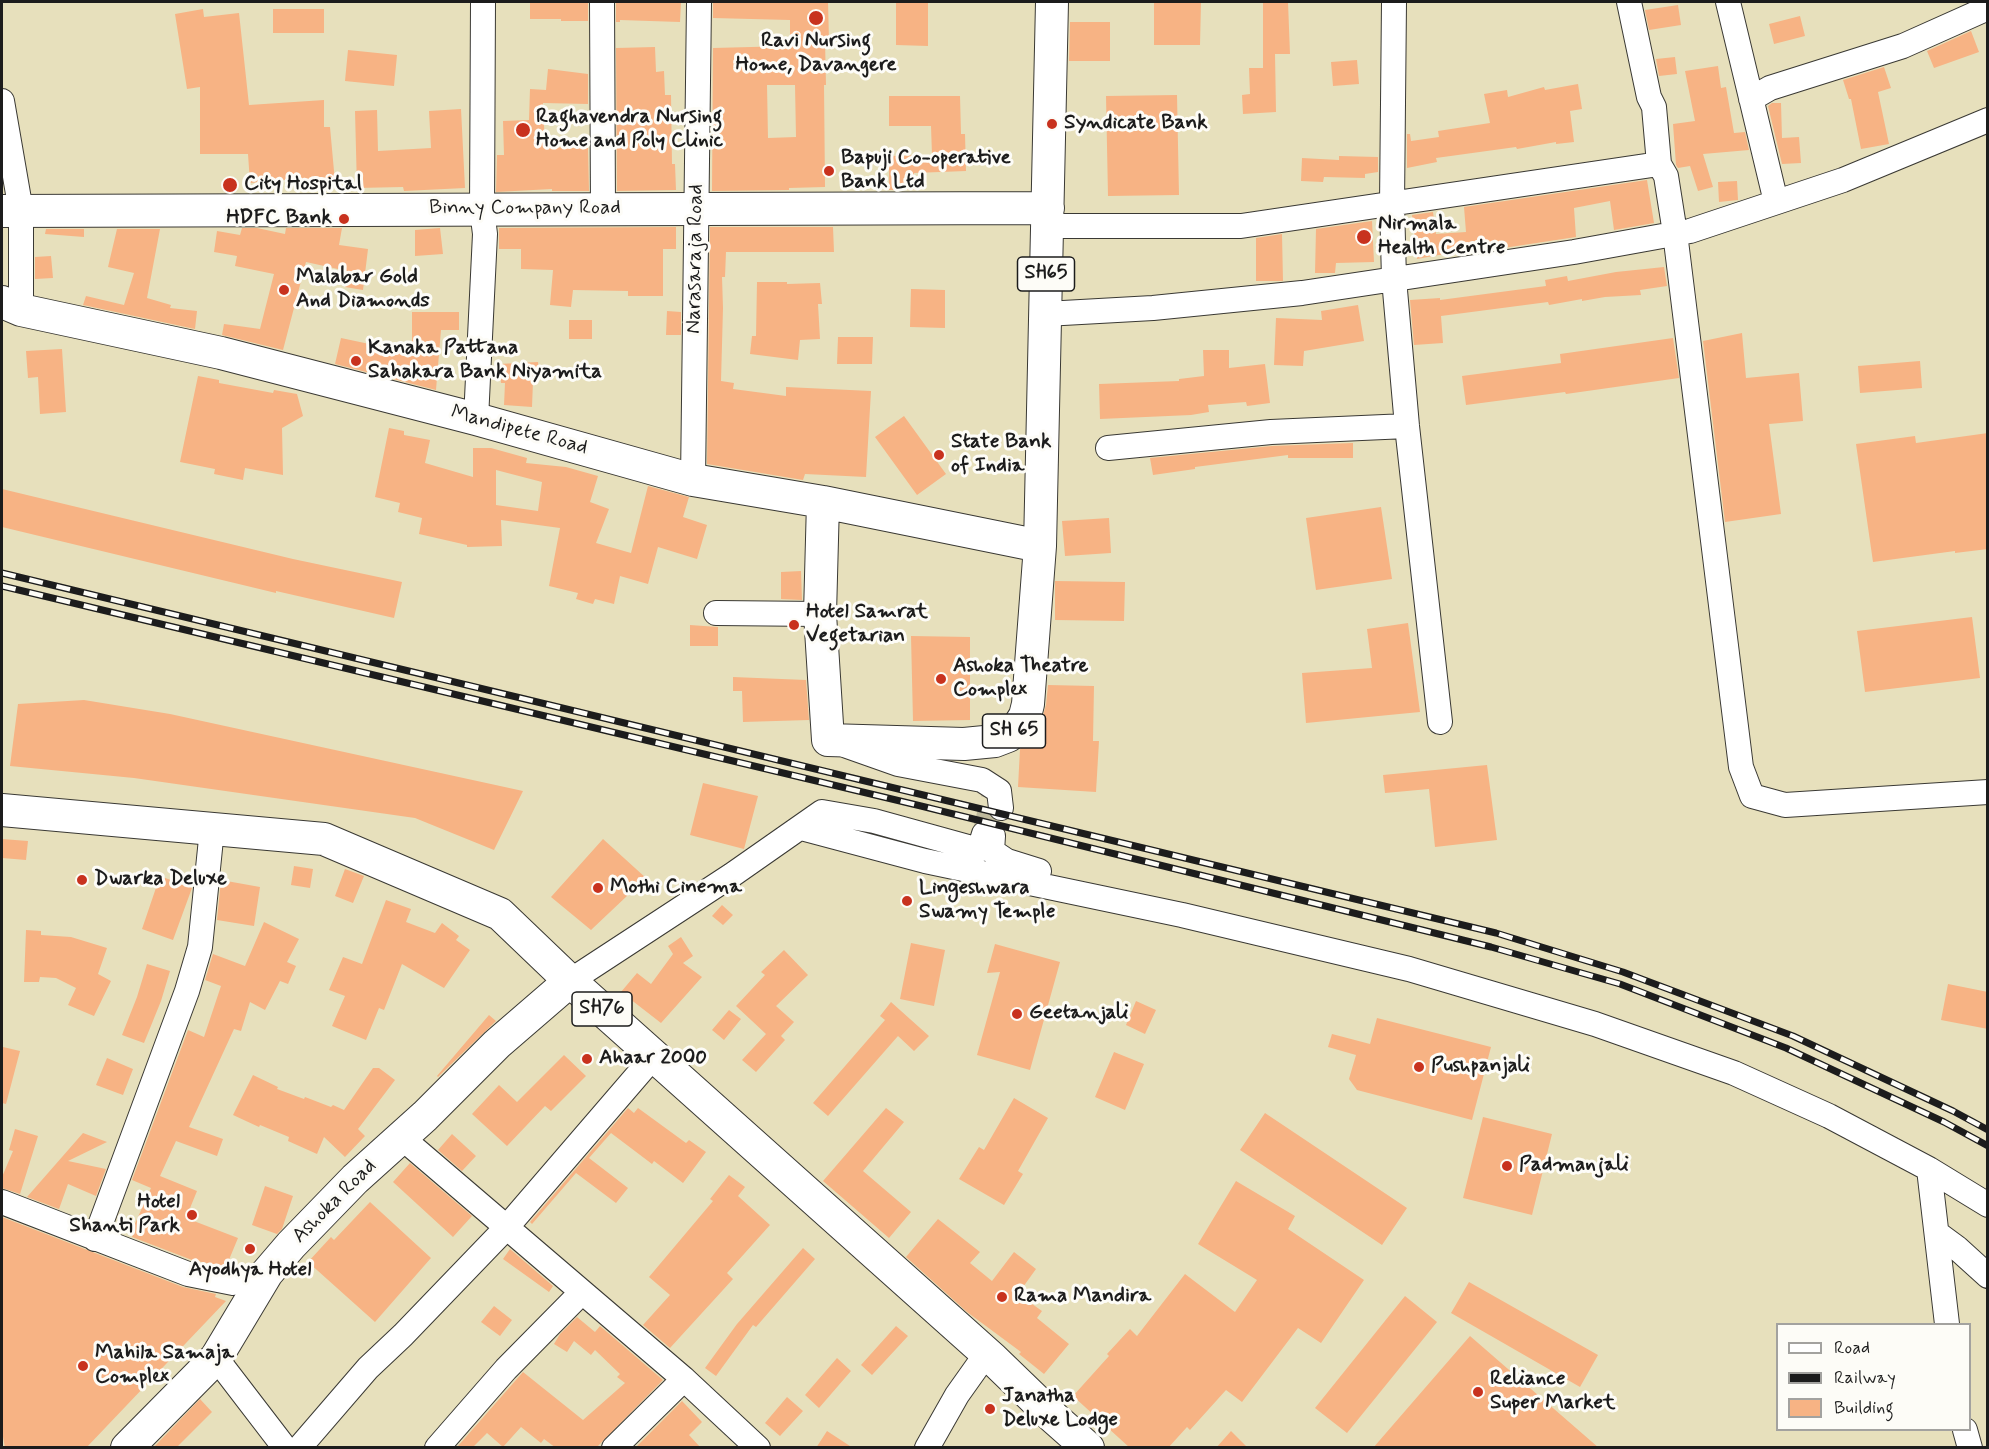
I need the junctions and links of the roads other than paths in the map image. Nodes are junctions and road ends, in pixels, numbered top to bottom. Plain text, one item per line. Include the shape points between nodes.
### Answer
1 (483, 2) edge
2 (602, 2) edge
3 (699, 2) edge
4 (1052, 2) edge
5 (1394, 2) edge
6 (1629, 2) edge
7 (1728, 2) edge
8 (1988, 8) edge
9 (1750, 99) junction
10 (2, 101) edge
11 (1988, 120) edge
12 (1659, 164) junction
13 (1776, 202) junction
14 (1392, 204) junction
15 (603, 209) junction
16 (696, 209) junction
17 (482, 210) junction
18 (11, 211) edge
19 (1047, 217) junction
20 (1675, 233) junction
21 (1394, 279) junction
22 (11, 306) edge
23 (1045, 314) junction
24 (476, 419) junction
25 (1407, 426) junction
26 (1108, 448) dead end
27 (693, 480) junction
28 (824, 502) junction
29 (1040, 546) junction
30 (716, 613) dead end
31 (820, 614) junction
32 (1440, 722) dead end
33 (831, 740) junction
34 (1988, 792) edge
35 (997, 803) dead end
36 (2, 810) edge
37 (801, 828) junction
38 (212, 829) junction
39 (1098, 898) junction
40 (570, 981) junction
41 (654, 1056) junction
42 (401, 1137) junction
43 (1929, 1169) junction
44 (2, 1202) edge
45 (1988, 1205) edge
46 (506, 1228) junction
47 (1938, 1234) junction
48 (95, 1239) junction
49 (267, 1272) junction
50 (1988, 1276) edge
51 (582, 1292) junction
52 (1947, 1323) edge
53 (216, 1358) junction
54 (993, 1359) junction
55 (684, 1379) junction
56 (127, 1448) edge
57 (285, 1448) edge
58 (298, 1448) edge
59 (437, 1448) edge
60 (614, 1448) edge
61 (758, 1448) edge
62 (927, 1448) edge
63 (1088, 1448) edge

1 - 17 street
2 - 15 street
3 - 16 street, Narasaraja Road
4 - 19 main road, SH65
5 - 14 street
6 - 12 street via 1654,107
7 - 9 street
8 - 9 street via 1903,46 1770,88
9 - 13 street
10 - 18 street
11 - 13 street via 1843,180
12 - 14 street
12 - 20 street via 1666,176
13 - 20 street
14 - 19 street via 1241,226
14 - 21 street
15 - 16 main road, Binny Company Road
15 - 17 main road, Binny Company Road
16 - 19 main road, Binny Company Road
16 - 27 street, Narasaraja Road
17 - 18 main road, Binny Company Road
17 - 24 street via 485,234
18 - 22 street
19 - 23 main road, SH65
20 - 21 street
20 - 34 street via 1741,767 1752,796 1785,805
21 - 23 street via 1153,308
21 - 25 street
22 - 24 main road, Mandipete Road via 221,353
23 - 29 main road, SH65
24 - 27 main road, Mandipete Road
25 - 26 street via 1271,432
25 - 32 street
27 - 28 main road, Mandipete Road
28 - 29 main road, Mandipete Road
28 - 31 main road
29 - 33 main road, SH 65 via 1028,704 1018,727 995,741 964,744
30 - 31 street
31 - 33 main road
33 - 35 street via 876,763 986,786
36 - 38 main road, SH76
37 - 39 street via 925,861
37 - 39 street via 822,812 874,821 979,850 988,835 992,851 1007,861 1096,887 1100,890
37 - 40 street
38 - 40 main road, SH76 via 324,839 500,914
38 - 48 street via 200,947
39 - 43 street via 1409,969 1595,1024 1734,1073 1829,1116
40 - 41 main road, SH76
40 - 42 main road, Ashoka Road via 497,1044
41 - 46 street
41 - 54 main road, SH76
42 - 46 street
42 - 49 main road, Ashoka Road via 355,1179
43 - 45 street
43 - 47 street
44 - 48 street
46 - 51 street
46 - 58 street via 368,1368
47 - 50 street
47 - 52 street
48 - 49 street via 188,1274 233,1283
49 - 53 main road, Ashoka Road
51 - 55 street
51 - 59 street via 506,1369
53 - 56 main road, Ashoka Road
53 - 57 street
54 - 62 street via 979,1364
54 - 63 main road, SH76
55 - 60 street
55 - 61 street

